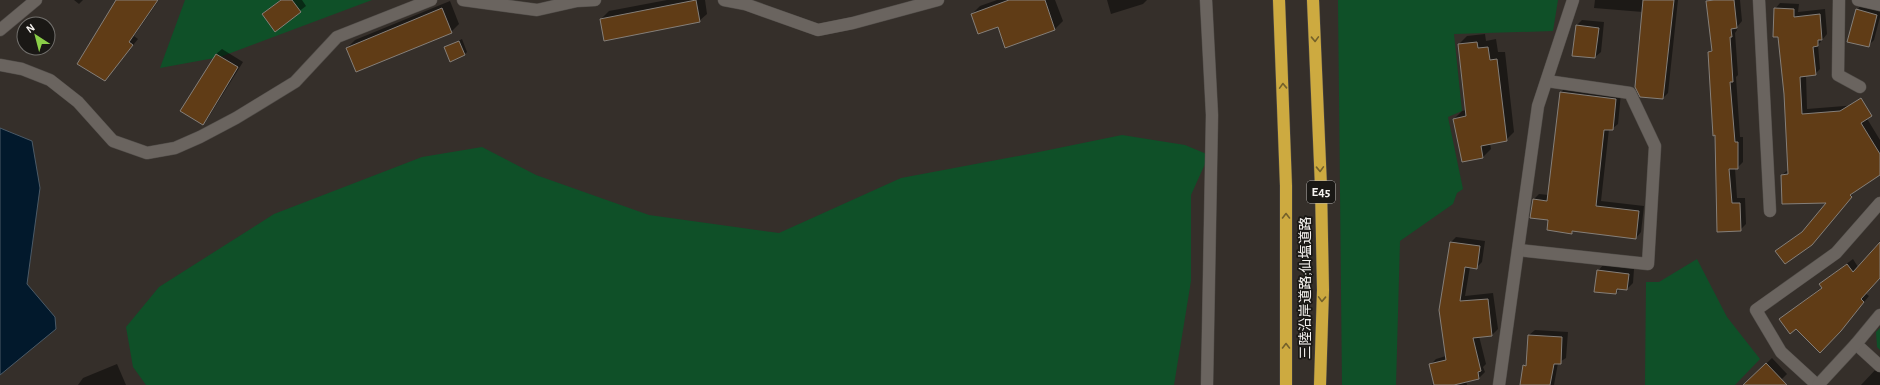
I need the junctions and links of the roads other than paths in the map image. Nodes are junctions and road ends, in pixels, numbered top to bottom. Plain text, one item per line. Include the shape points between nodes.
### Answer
1 (36, 0) edge
2 (431, 0) edge
3 (463, 0) edge
4 (595, 0) edge
5 (724, 0) edge
6 (938, 0) edge
7 (1206, 0) edge
8 (1279, 0) edge
9 (1313, 0) edge
10 (1573, 0) edge
11 (1759, 0) edge
12 (1839, 0) edge
13 (1858, 0) edge
14 (1880, 5) edge
15 (0, 30) edge
16 (0, 65) edge
17 (1546, 81) junction
18 (1860, 87) dead end
19 (1880, 203) edge
20 (1770, 211) dead end
21 (1518, 250) junction
22 (1880, 315) edge
23 (1856, 344) junction
24 (1880, 366) edge
25 (1207, 385) edge
26 (1286, 385) edge
27 (1320, 385) edge
28 (1499, 385) edge
29 (1818, 385) edge

1 - 15 street
2 - 16 street via 337,37 289,86 200,137 175,148 147,153 113,141 78,102 50,80 22,69
3 - 4 street via 537,10 577,1
5 - 6 street via 745,4 818,30
7 - 25 street via 1212,115
26 -> 8 highway, 三陸沿岸道路;仙塩道路 / E45 via 1286,186
9 -> 27 highway, 三陸沿岸道路;仙塩道路 / E45 via 1323,290
10 - 17 street
11 - 20 street
12 - 18 street via 1838,75
13 - 14 street
17 - 21 street via 1538,106
17 - 21 street via 1630,93 1655,146 1648,264
19 - 29 street via 1836,253 1756,310 1781,352
21 - 28 street
22 - 23 street
23 - 24 street
23 - 29 street

